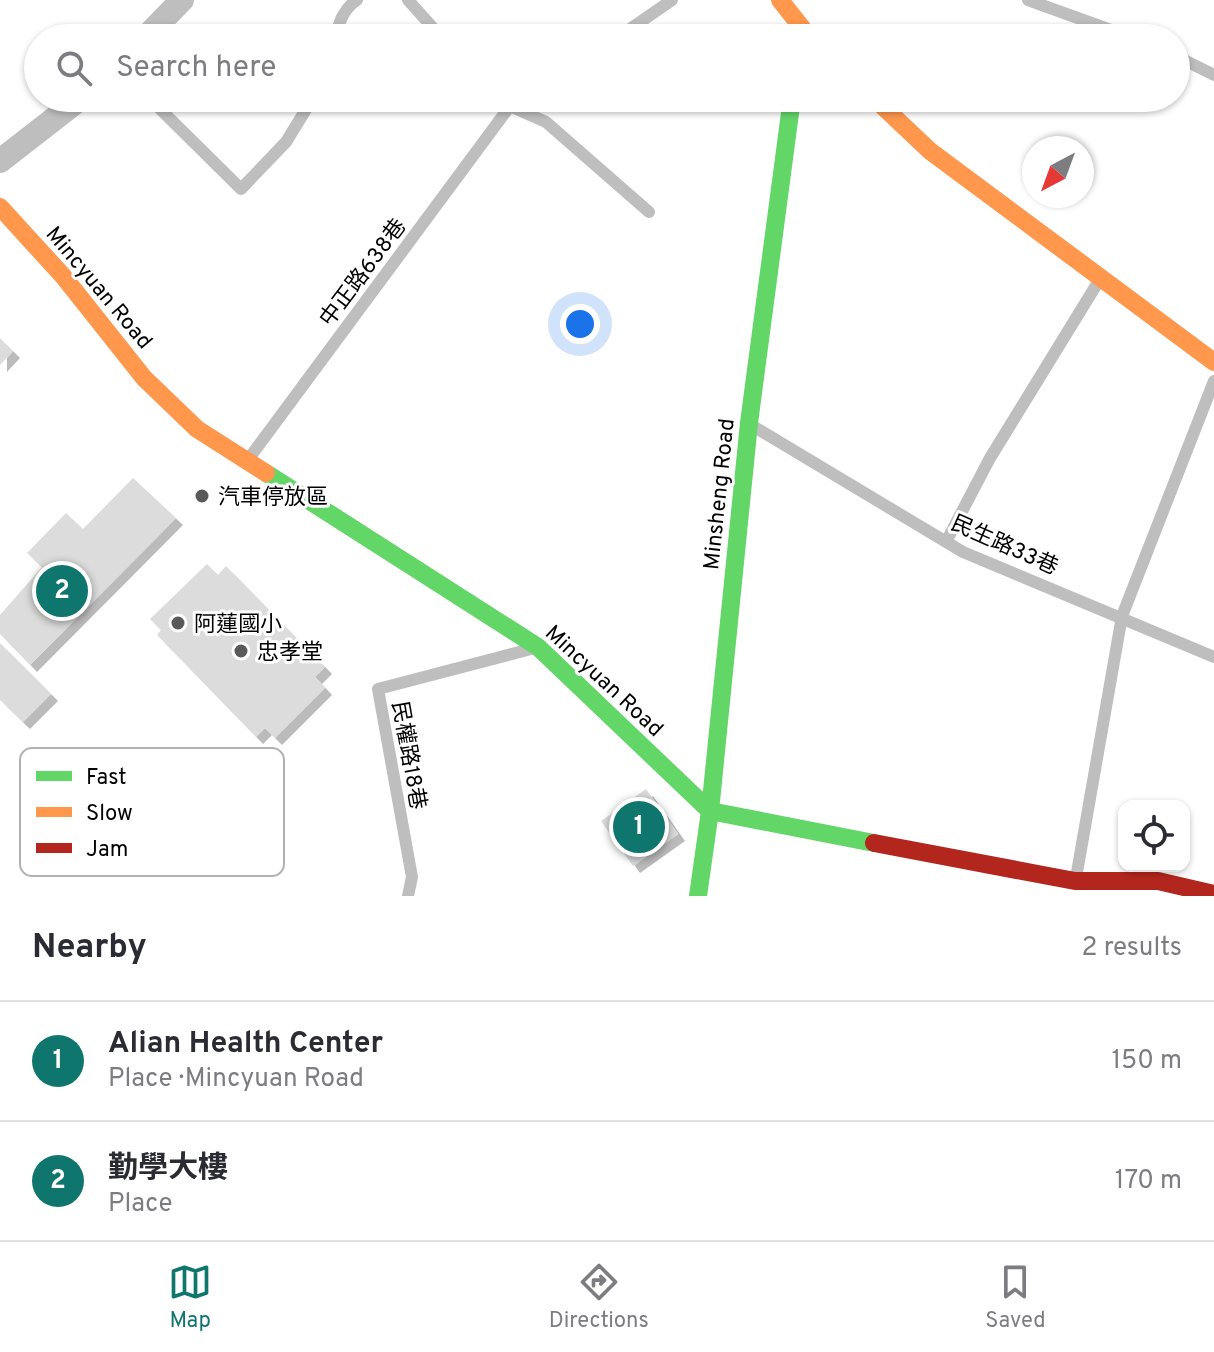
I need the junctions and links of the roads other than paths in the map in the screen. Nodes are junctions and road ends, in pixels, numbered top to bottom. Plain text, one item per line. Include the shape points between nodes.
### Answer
1 (182, 0) edge
2 (357, 0) edge
3 (408, 0) edge
4 (672, 0) edge
5 (780, 0) edge
6 (1028, 0) edge
7 (159, 24) edge
8 (338, 24) edge
9 (429, 24) edge
10 (637, 24) edge
11 (796, 24) edge
12 (1094, 24) edge
13 (1190, 63) edge
14 (1214, 75) edge
15 (63, 112) edge
16 (163, 112) edge
17 (304, 112) edge
18 (499, 112) edge
19 (526, 112) edge
20 (790, 112) edge
21 (889, 112) edge
22 (0, 161) edge
23 (0, 207) edge
24 (649, 212) dead end
25 (1101, 278) junction
26 (1214, 362) edge
27 (1214, 381) edge
28 (749, 423) junction
29 (247, 461) junction
30 (946, 542) junction
31 (1122, 616) junction
32 (538, 647) junction
33 (1213, 652) edge
34 (710, 811) junction
35 (1075, 881) junction
36 (1156, 889) edge
37 (1214, 894) edge
38 (408, 896) edge
39 (698, 896) edge

1 - 7 street
2 - 8 lane
3 - 9 lane
4 - 10 lane
5 - 11 street
6 - 12 lane
13 - 14 lane
15 - 22 street
16 - 17 lane via 241,189 286,142
18 - 29 lane, 中正路638巷
19 - 24 lane via 546,122
20 - 28 street, Minsheng Road
21 - 25 street via 930,151
23 - 29 street, Mincyuan Road via 168,404
25 - 26 street
25 - 30 lane via 990,458
27 - 31 lane
28 - 30 lane, 民生路33巷
28 - 34 street, Minsheng Road
29 - 32 street, Mincyuan Road
30 - 31 lane, 民生路33巷
31 - 33 lane, 民生路33巷
31 - 35 lane
32 - 34 street, Mincyuan Road
32 - 38 lane, 民權路18巷 via 378,689 412,877
34 - 35 street
34 - 39 street, Minsheng Road
35 - 36 street
36 - 37 street

